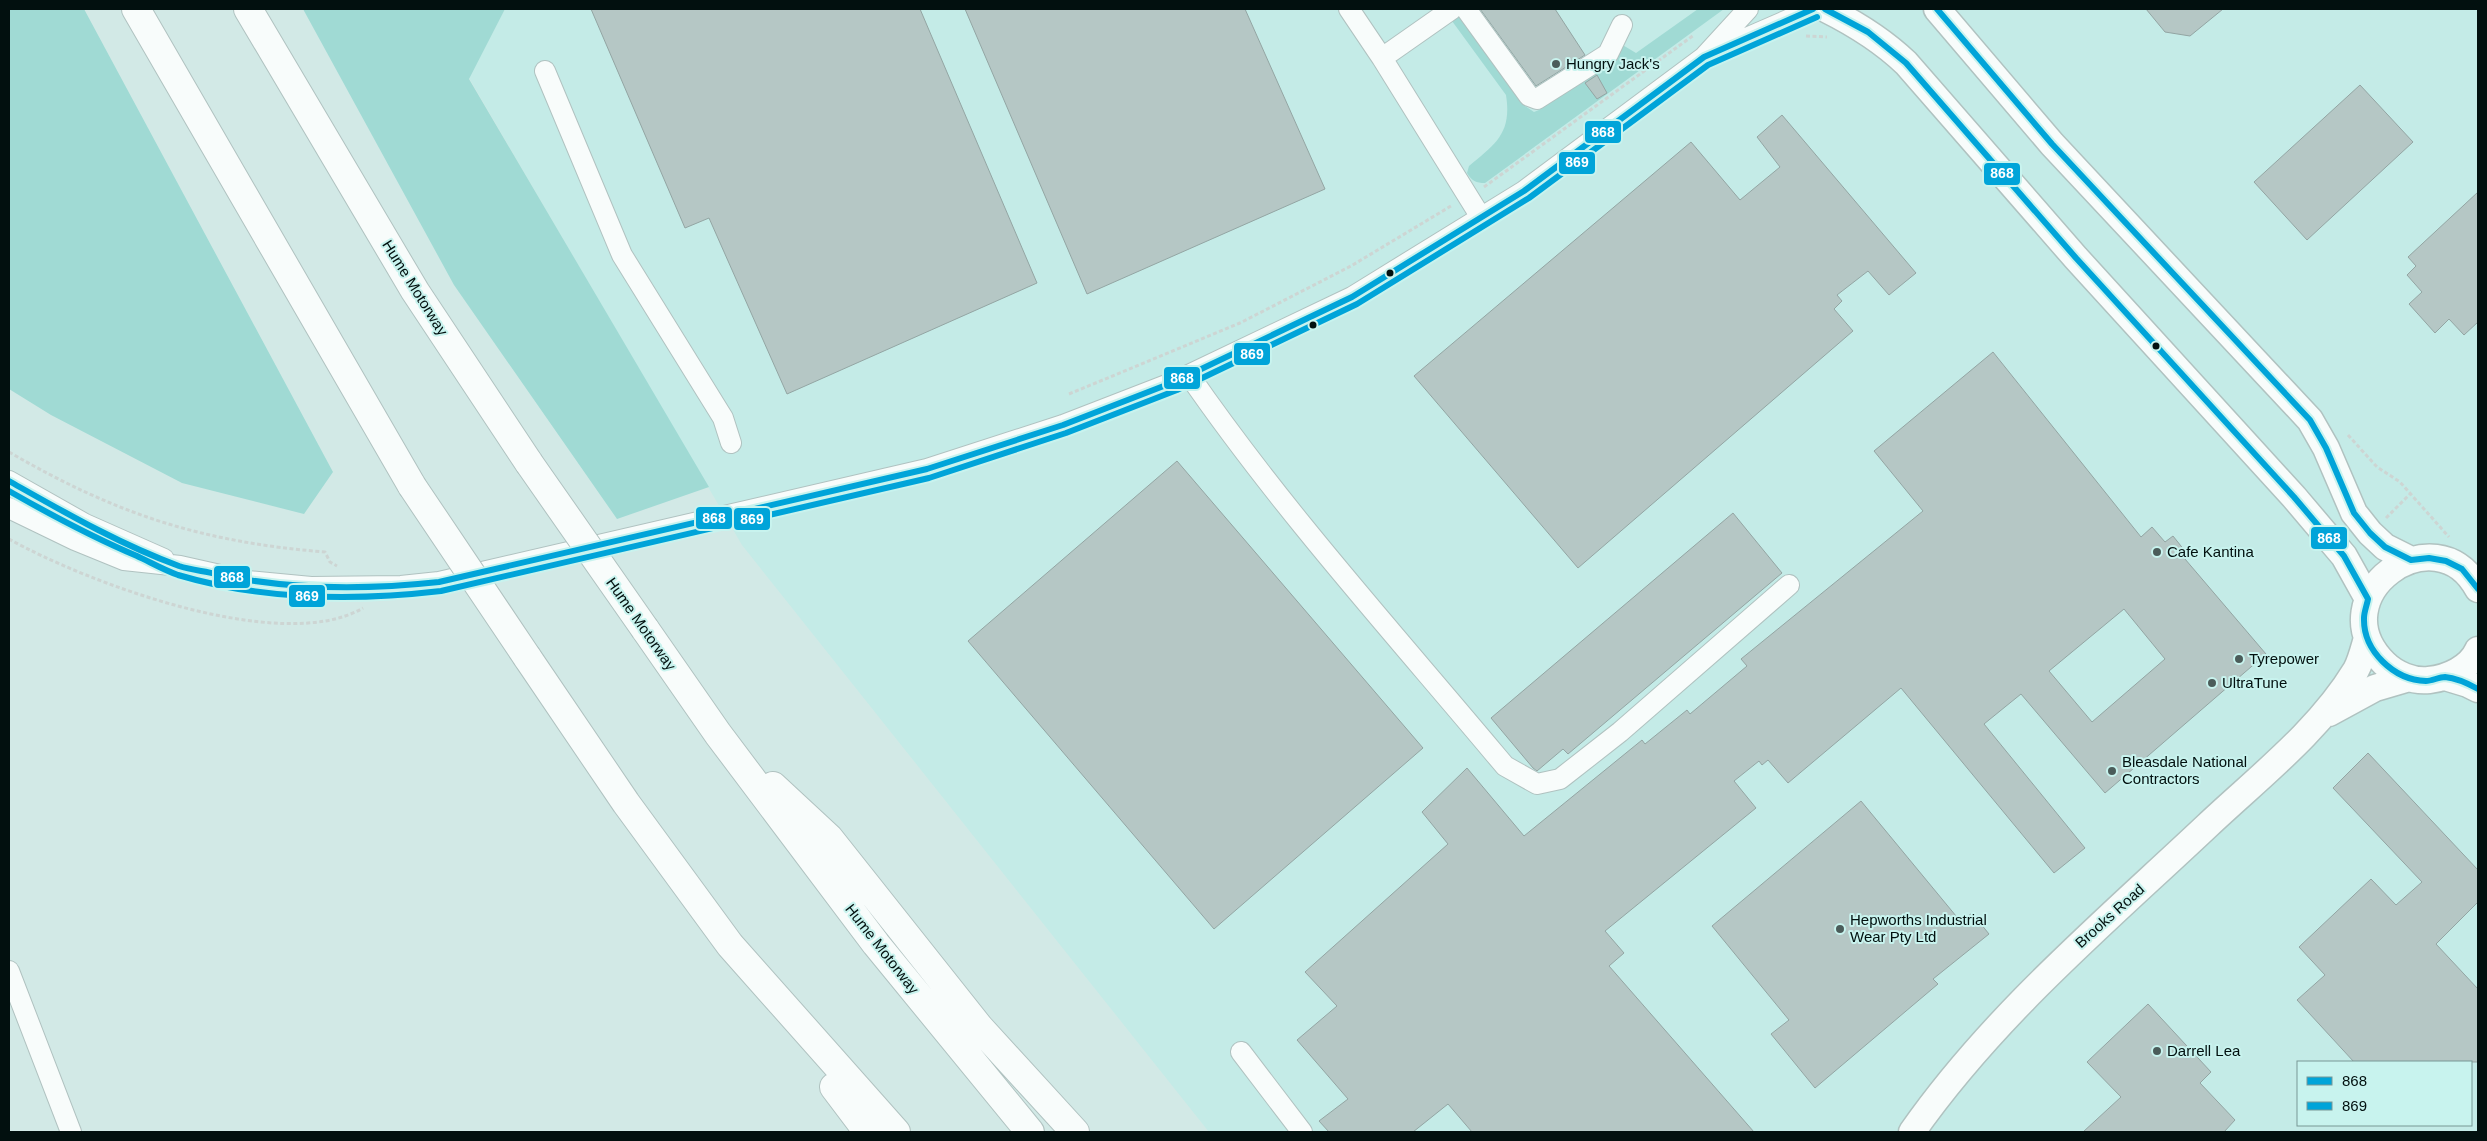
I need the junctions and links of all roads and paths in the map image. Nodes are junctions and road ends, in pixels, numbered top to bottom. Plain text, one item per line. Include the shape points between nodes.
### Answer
1 (136, 9) edge
2 (248, 9) edge
3 (1349, 9) edge
4 (1454, 9) edge
5 (1748, 9) edge
6 (1813, 9) edge
7 (1825, 9) edge
8 (1839, 9) edge
9 (1937, 9) edge
10 (1622, 25) dead end
11 (1698, 32) dead end
12 (1704, 57) junction
13 (1382, 58) junction
14 (545, 71) dead end
15 (1469, 198) junction
16 (1482, 219) junction
17 (1189, 375) junction
18 (1069, 394) dead end
19 (731, 443) dead end
20 (9, 452) edge
21 (2377, 467) dead end
22 (9, 481) edge
23 (2410, 494) junction
24 (9, 508) edge
25 (2385, 519) dead end
26 (9, 539) edge
27 (2453, 541) dead end
28 (2411, 560) junction
29 (180, 566) junction
30 (338, 566) dead end
31 (1789, 585) dead end
32 (2478, 589) edge
33 (2368, 599) junction
34 (367, 606) dead end
35 (2367, 638) junction
36 (2478, 650) edge
37 (2445, 677) junction
38 (2409, 678) junction
39 (2478, 689) edge
40 (2324, 715) junction
41 (718, 734) junction
42 (730, 945) junction
43 (9, 971) edge
44 (1241, 1052) dead end
45 (71, 1132) edge
46 (868, 1132) edge
47 (896, 1132) edge
48 (1030, 1132) edge
49 (1074, 1132) edge
50 (1302, 1132) edge
51 (1912, 1132) edge

1 - 42 highway, bridge via 412,486 626,803
2 - 41 highway, Hume Motorway, bridge via 415,291 529,463
3 - 13 street
4 - 10 street via 1529,96 1537,99 1608,54
4 - 13 street
5 - 12 street
6 - 12 street
7 - 8 main road
7 - 33 main road via 1869,32 1906,63 2294,497 2344,556
9 - 28 main road via 2052,144 2310,420 2354,513 2386,547
11 - 15 path
12 - 16 street via 1524,192
13 - 15 street
14 - 19 street via 622,255 723,418
15 - 16 street
15 - 18 path via 1438,212 1351,266 1240,323
16 - 17 street via 1352,297
17 - 29 street via 1063,425 927,469 439,582 402,586 310,587 247,581
17 - 31 street via 1224,426 1299,519 1505,766 1537,784 1560,779 1612,738
20 - 30 path via 57,480 135,514 218,538 325,552 330,562
21 - 23 path via 2400,482
22 - 29 street via 85,524
23 - 25 path
23 - 27 path
24 - 29 street via 124,560
26 - 34 path via 98,581 160,601 216,614 296,625 350,616
28 - 32 main road via 2429,558 2446,561 2462,570
28 - 33 main road via 2393,568 2378,581
33 - 35 main road via 2364,618
35 - 38 main road via 2377,656 2391,670
35 - 40 main road, Brooks Road via 2357,668
36 - 37 main road via 2462,668
37 - 38 main road
37 - 39 main road
38 - 40 main road, Brooks Road via 2374,688
40 - 51 main road, Brooks Road via 2050,970 1977,1051
41 - 48 highway, Hume Motorway via 876,944
41 - 49 highway via 829,838 980,1027
42 - 46 highway
42 - 47 highway
43 - 45 street
44 - 50 street

